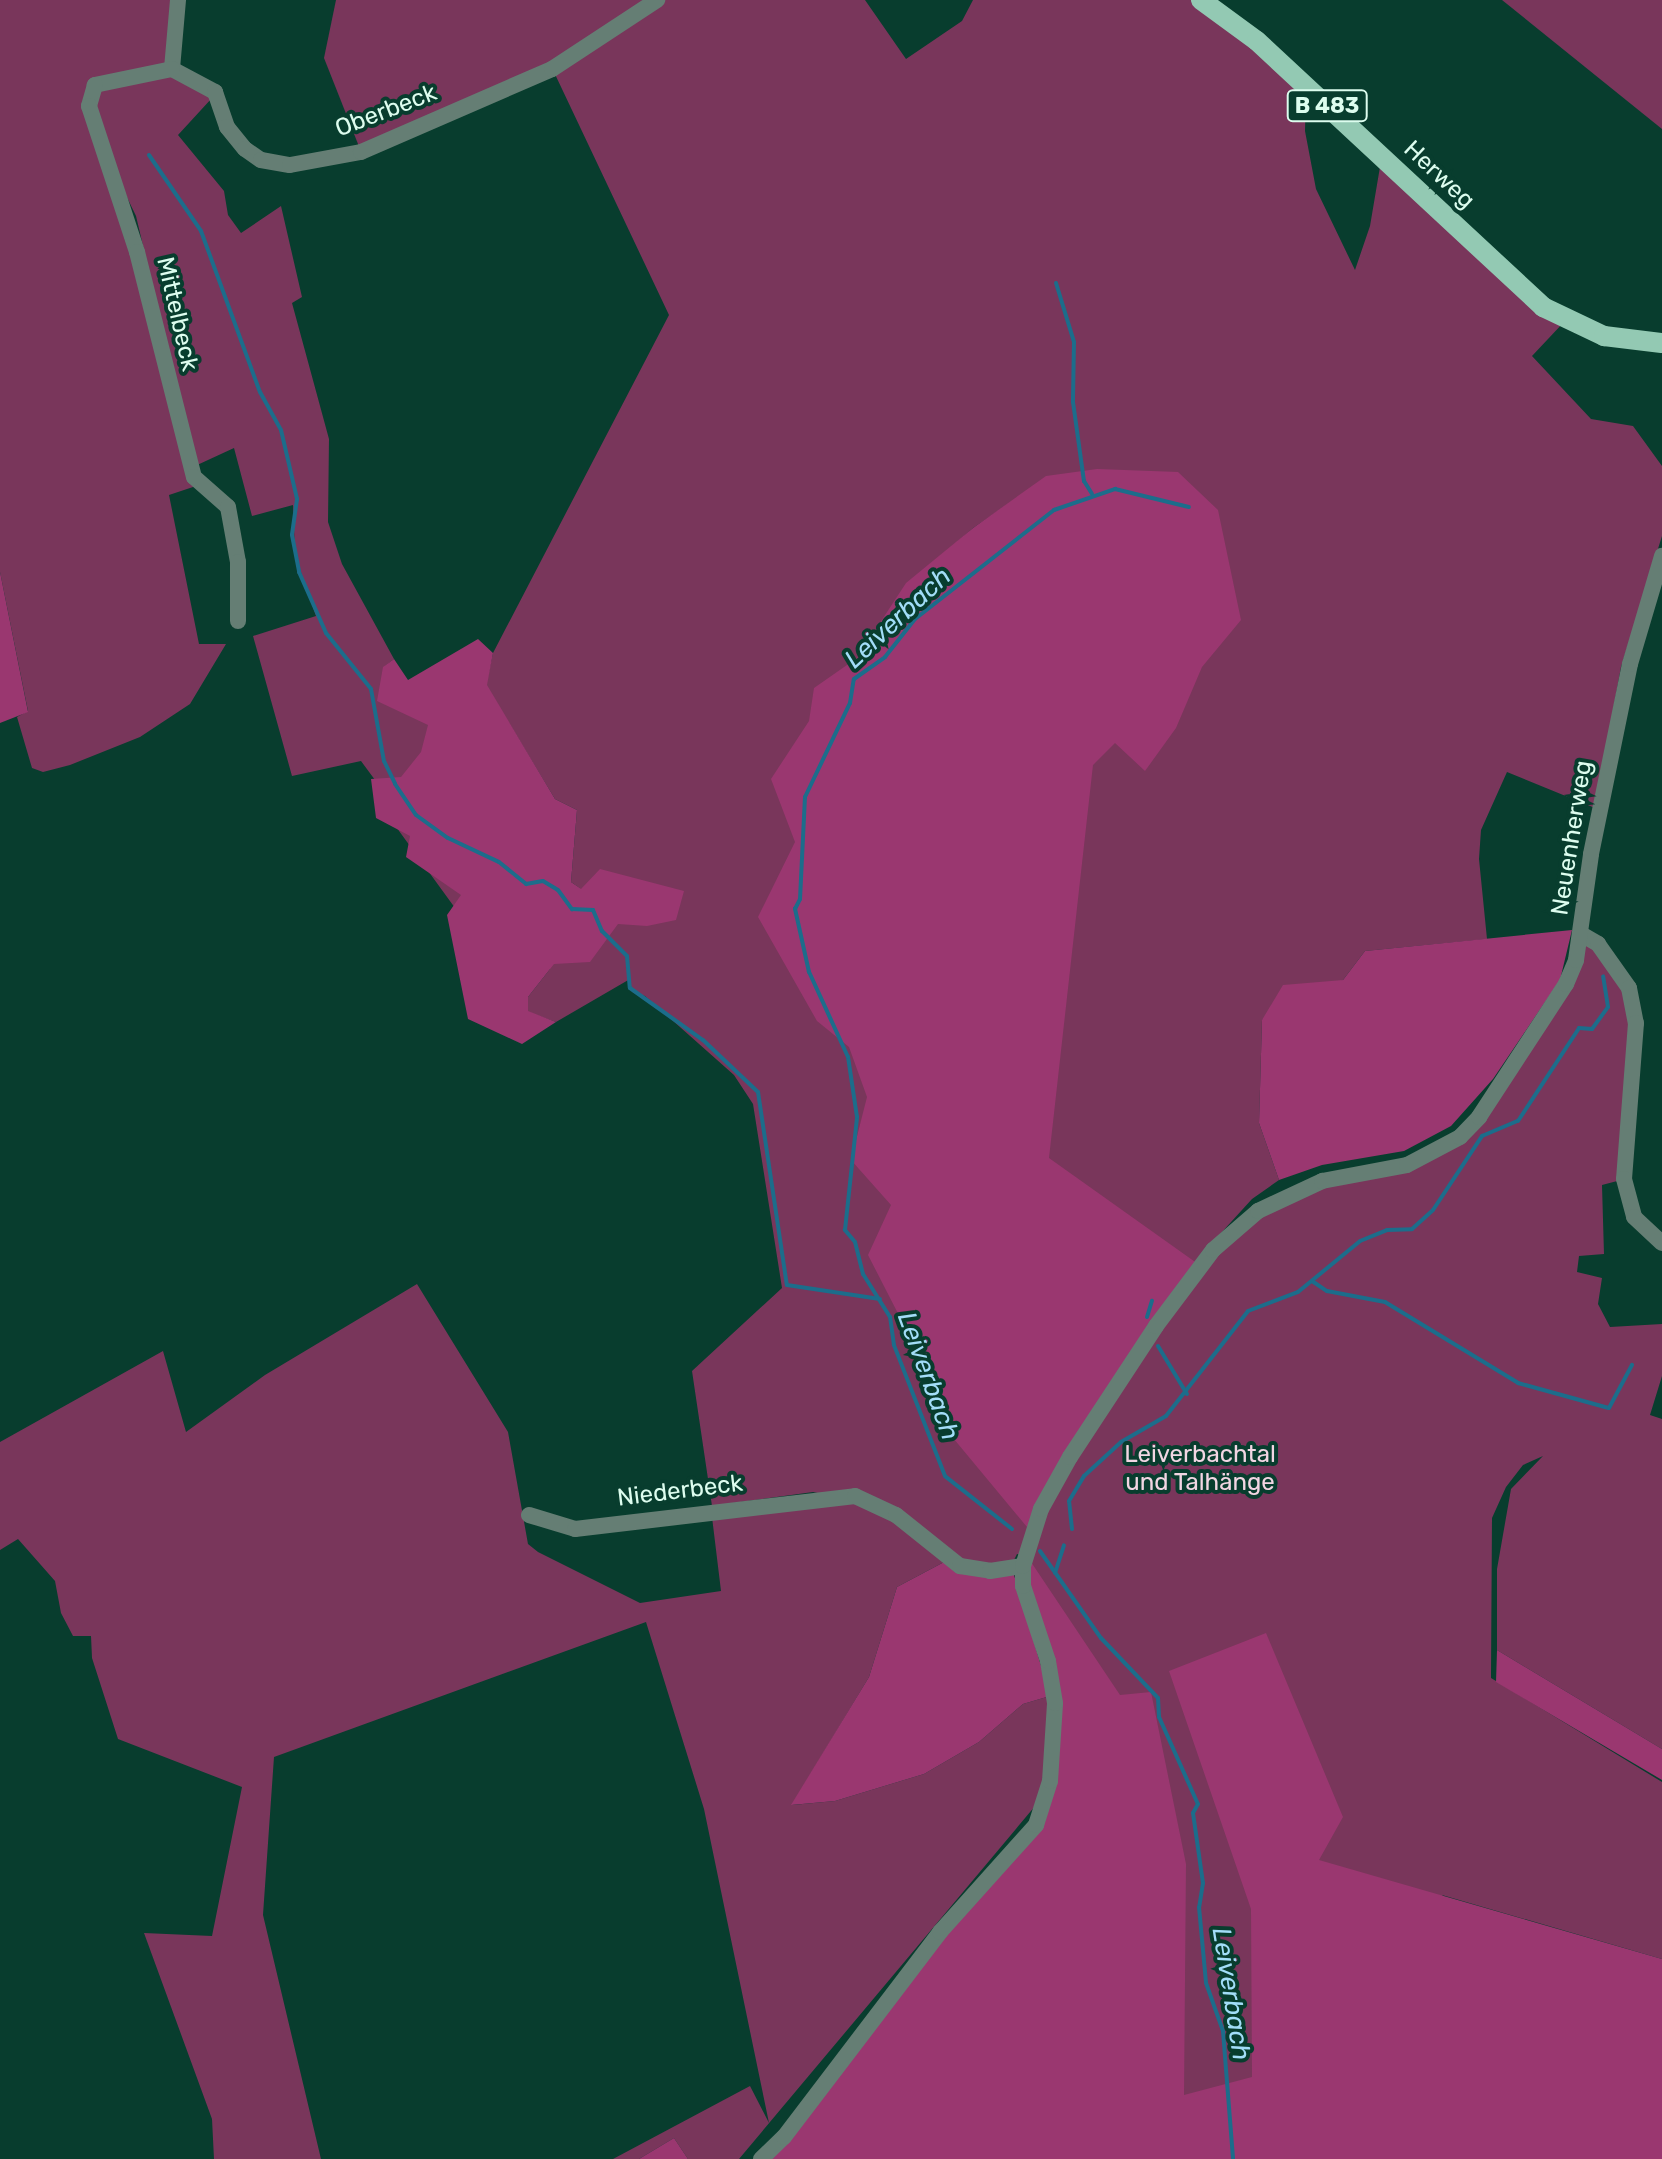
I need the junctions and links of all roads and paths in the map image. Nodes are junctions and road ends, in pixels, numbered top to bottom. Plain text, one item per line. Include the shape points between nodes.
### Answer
1 (178, 0) edge
2 (657, 0) edge
3 (1201, 0) edge
4 (172, 69) junction
5 (1662, 343) edge
6 (1662, 556) edge
7 (238, 621) dead end
8 (1581, 934) junction
9 (1662, 1243) edge
10 (529, 1515) dead end
11 (1023, 1566) junction
12 (761, 2159) edge

1 - 4 street
2 - 4 street, Oberbeck via 552,69 361,152 290,165 261,160 245,149 227,127 215,92
3 - 5 main road, Herweg / B 483 via 1257,41 1543,307 1604,336
4 - 7 street, Mittelbeck via 95,85 89,106 137,252 194,477 228,507 238,562
6 - 8 street, Neuenherweg via 1613,741
8 - 9 street, Neuenherweg via 1598,944 1629,988 1636,1023 1624,1179 1634,1217
8 - 11 street via 1566,984 1486,1107 1460,1137 1407,1165 1297,1189 1258,1211 1213,1250 1070,1457 1041,1509
10 - 11 street, Niederbeck via 575,1529 838,1496 885,1508 960,1566 990,1571
11 - 12 street via 1023,1586 1048,1661 1055,1703 1050,1781 1036,1825 940,1932 784,2137

